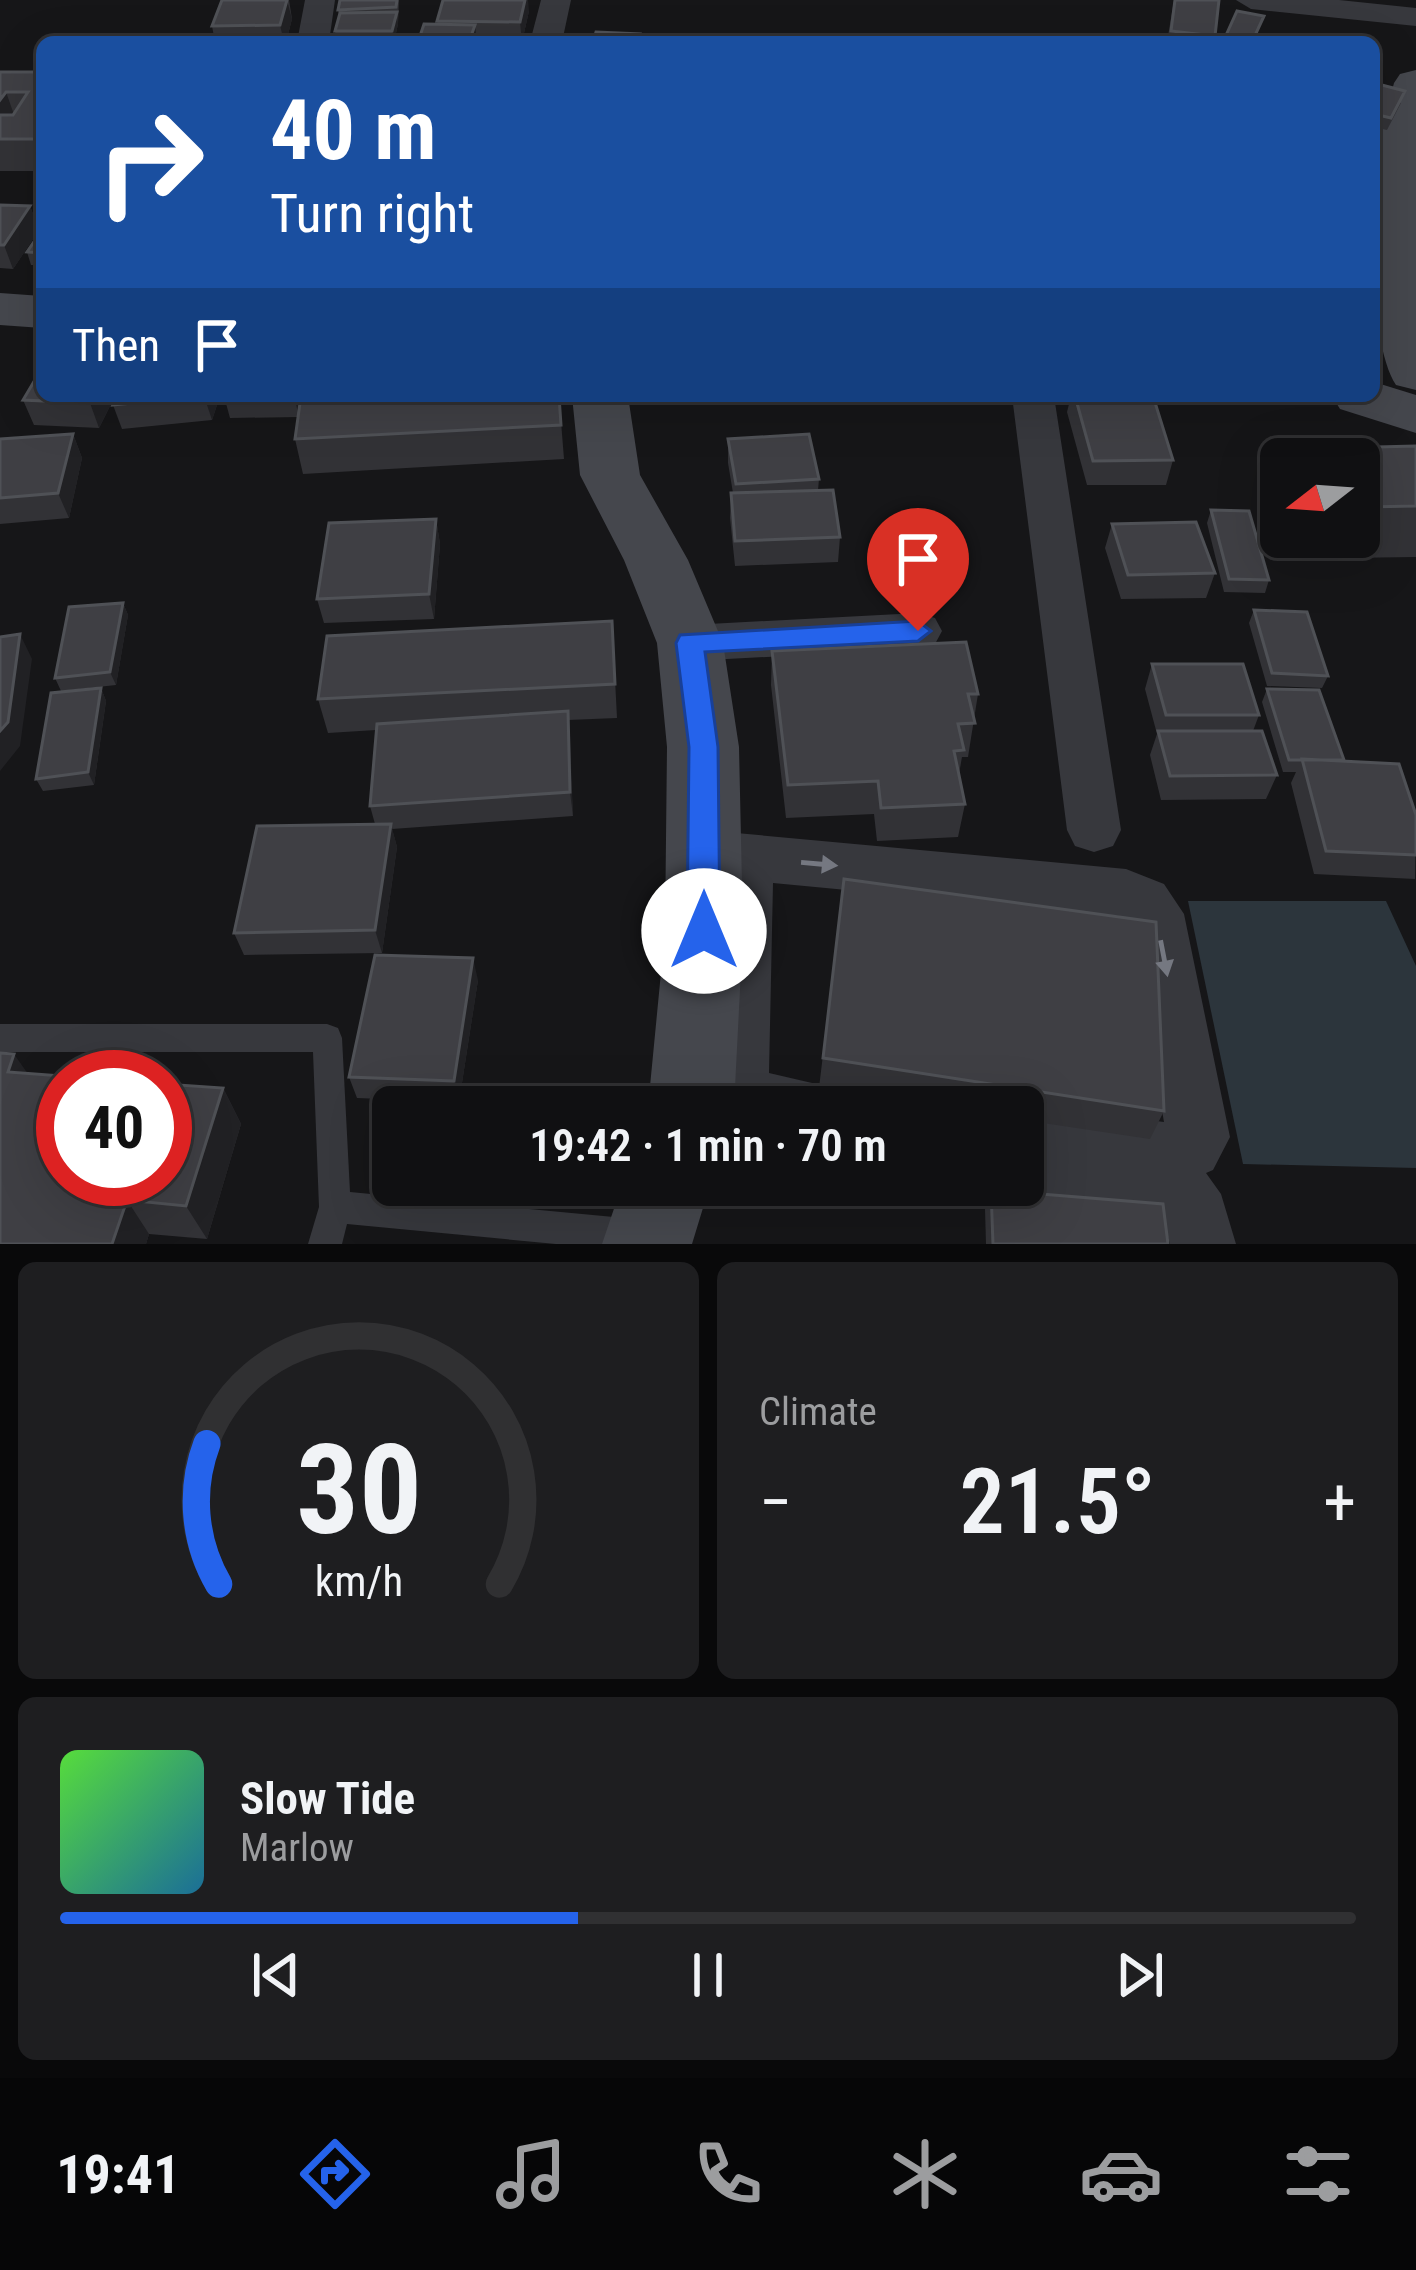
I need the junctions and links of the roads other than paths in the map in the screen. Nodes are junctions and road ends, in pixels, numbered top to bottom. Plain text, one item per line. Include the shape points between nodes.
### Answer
1 (320, 0) edge
2 (556, 0) edge
3 (1251, 0) edge
4 (1307, 3) edge
5 (1416, 17) edge
6 (314, 36) edge
7 (547, 36) edge
8 (1416, 83) edge
9 (1382, 195) edge
10 (0, 309) edge
11 (36, 312) edge
12 (1398, 356) edge
13 (601, 402) edge
14 (1034, 402) edge
15 (1378, 402) edge
16 (1416, 415) edge
17 (918, 631) dead end
18 (690, 643) junction
19 (1094, 830) dead end
20 (724, 855) junction
21 (0, 1038) edge
22 (709, 1086) edge
23 (1044, 1138) edge
24 (1044, 1179) edge
25 (335, 1207) junction
26 (654, 1222) edge
27 (325, 1244) edge
28 (1203, 1244) edge

1 - 6 street
2 - 7 street
3 - 4 street
4 - 5 street
8 - 9 street
9 - 12 street
10 - 11 street
13 - 18 street via 610,476
14 - 19 street
15 - 16 street
17 - 18 street
18 - 20 street
20 - 22 street
20 -> 23 street via 1144,901 1156,914 1198,1137 1177,1154
21 - 25 lane via 327,1038
24 - 28 street via 1182,1193
25 - 26 lane
25 - 27 lane

